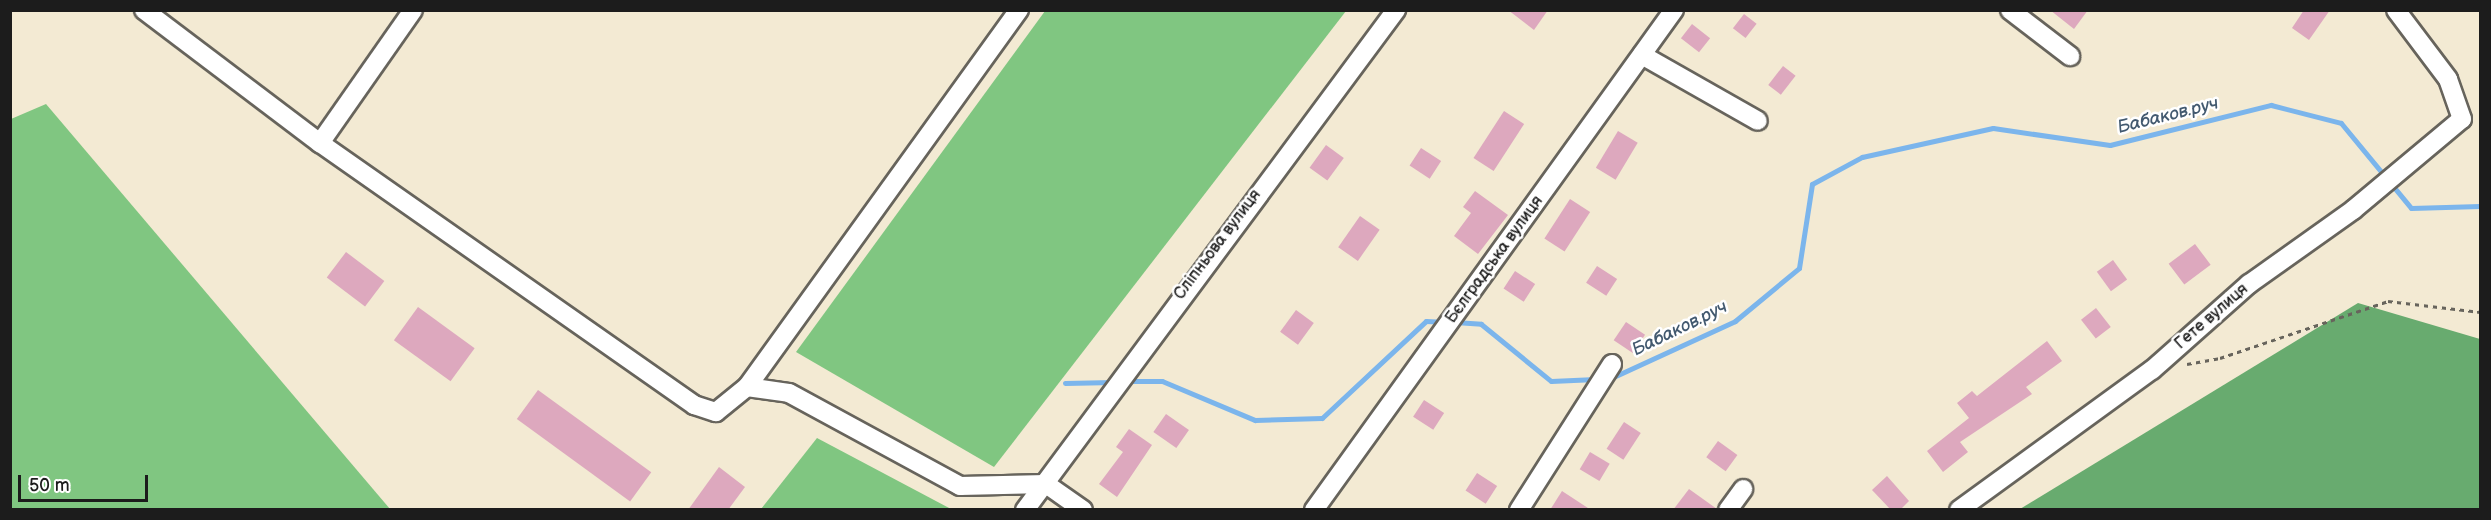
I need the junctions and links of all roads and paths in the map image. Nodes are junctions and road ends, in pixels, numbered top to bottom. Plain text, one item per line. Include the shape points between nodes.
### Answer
1 (413, 10) edge
2 (1019, 10) edge
3 (1396, 10) edge
4 (1674, 10) edge
5 (2010, 10) edge
6 (2396, 10) edge
7 (149, 12) edge
8 (1642, 56) junction
9 (2070, 56) dead end
10 (1758, 121) dead end
11 (320, 143) junction
12 (2481, 312) edge
13 (1612, 364) dead end
14 (2152, 370) junction
15 (747, 387) junction
16 (1046, 484) junction
17 (1743, 489) dead end
18 (1025, 510) edge
19 (1083, 510) edge
20 (1314, 510) edge
21 (1518, 510) edge
22 (1728, 510) edge
23 (1959, 510) edge

1 - 11 street
2 - 15 street
3 - 16 street, Сліпньова вулиця
4 - 8 street, Бєлградська вулиця
5 - 9 street
6 - 14 street, Гете вулиця via 2448,79 2462,119 2353,210 2249,284
7 - 11 street
8 - 10 street
8 - 20 street, Бєлградська вулиця
11 - 15 street via 694,405 716,412
12 - 14 path via 2388,301 2220,358
13 - 21 street
14 - 23 street, Гете вулиця
15 - 16 street via 789,393 960,486
16 - 18 street, Сліпньова вулиця
16 - 19 street
17 - 22 street

